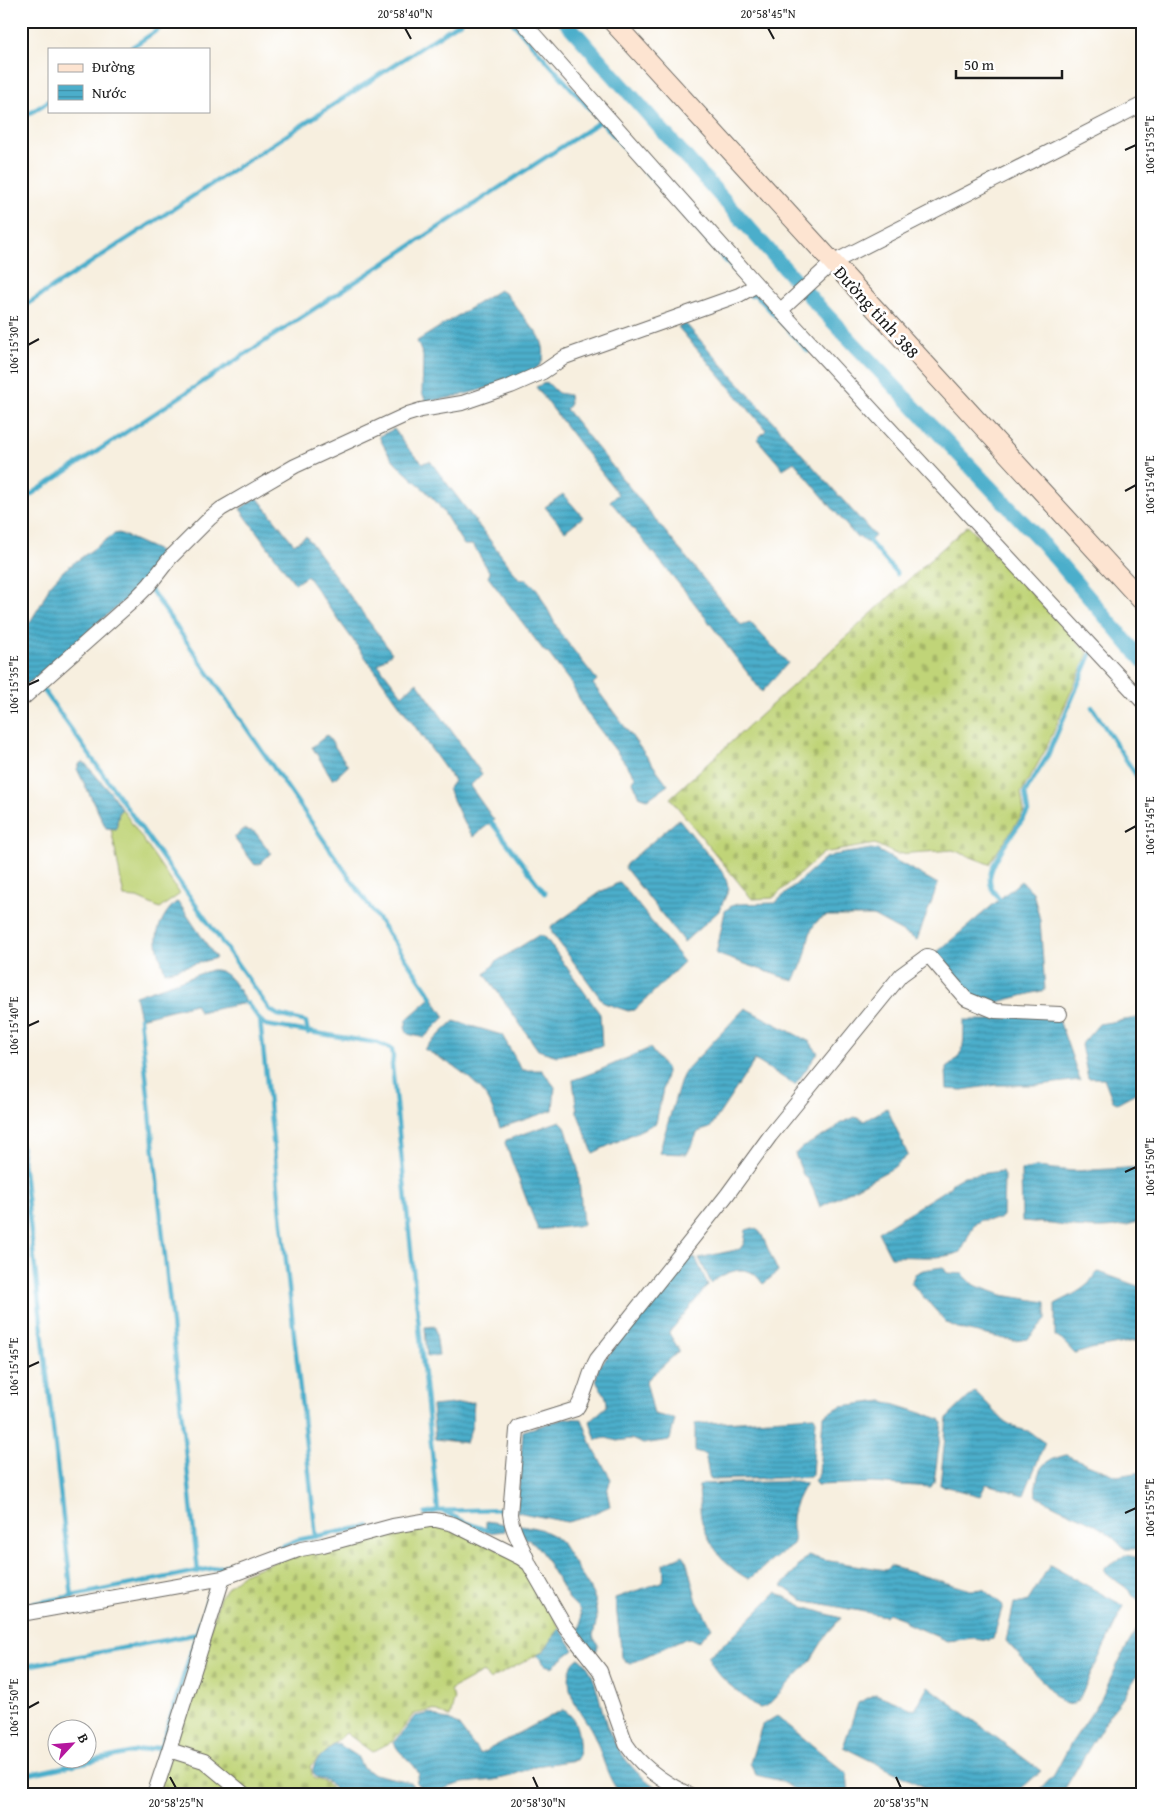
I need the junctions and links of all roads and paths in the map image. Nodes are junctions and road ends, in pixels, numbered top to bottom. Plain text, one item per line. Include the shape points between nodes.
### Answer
1 (522, 21) edge
2 (612, 21) edge
3 (1143, 104) edge
4 (829, 266) junction
5 (757, 284) junction
6 (783, 308) junction
7 (1143, 602) edge
8 (21, 700) edge
9 (1143, 702) edge
10 (1060, 1014) dead end
11 (529, 1564) junction
12 (223, 1578) junction
13 (21, 1614) edge
14 (169, 1750) junction
15 (154, 1795) edge
16 (245, 1795) edge
17 (690, 1795) edge

1 - 5 street
2 - 4 main road, Đường tỉnh 388
3 - 4 street
4 - 6 street
4 - 7 main road, Đường tỉnh 388
5 - 6 street
5 - 8 street via 739,295 565,357 518,383 462,403 408,414 278,475 210,518 135,599
6 - 9 street
10 - 11 street via 995,1011 966,999 927,956 901,975 770,1136 597,1359 576,1409 519,1427 511,1524
11 - 12 street via 453,1524 429,1520 302,1550
11 - 17 street via 564,1625 600,1672 632,1753 657,1776
12 - 13 street
12 - 14 street
14 - 15 street
14 - 16 street via 204,1761

